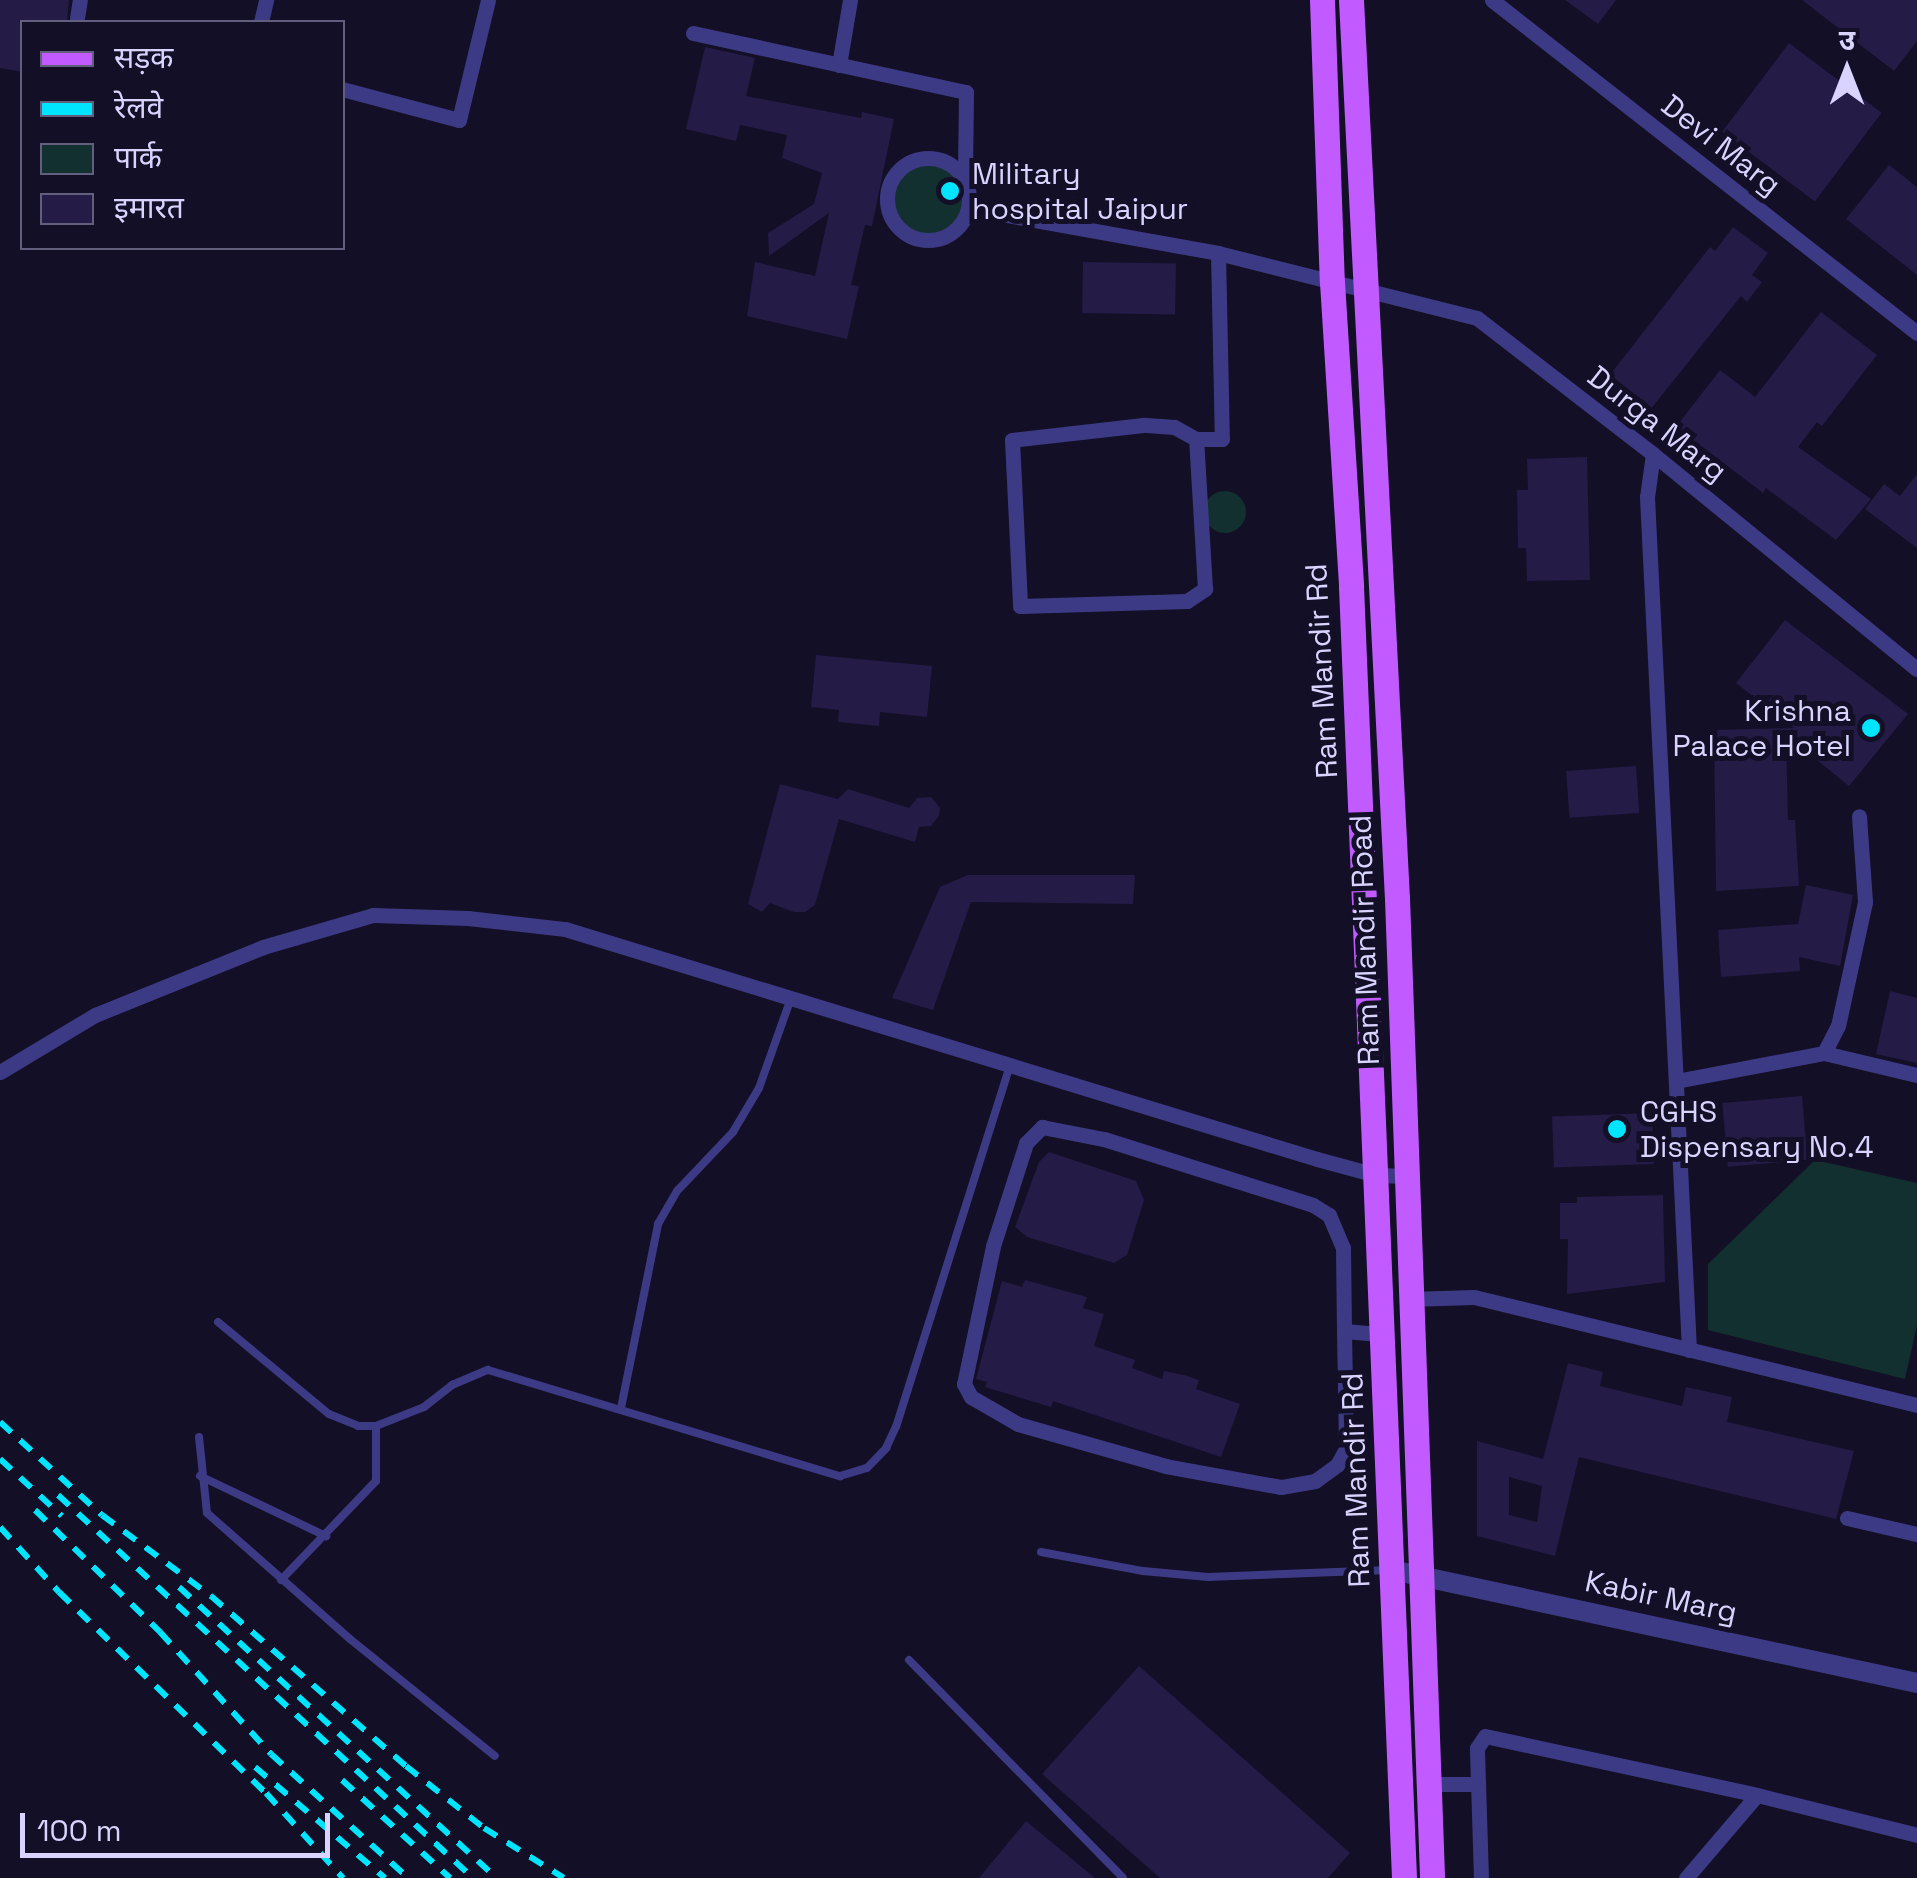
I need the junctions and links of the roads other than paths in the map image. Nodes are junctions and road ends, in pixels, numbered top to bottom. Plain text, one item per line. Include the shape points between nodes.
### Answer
1 (80, 0) edge
2 (488, 0) edge
3 (850, 0) edge
4 (1322, 0) edge
5 (1351, 0) edge
6 (1492, 0) edge
7 (77, 18) dead end
8 (694, 33) dead end
9 (839, 65) junction
10 (345, 91) edge
11 (965, 179) junction
12 (968, 208) junction
13 (1218, 253) junction
14 (1332, 282) junction
15 (1363, 290) junction
16 (1917, 333) edge
17 (1196, 439) junction
18 (1653, 454) junction
19 (1917, 669) edge
20 (1859, 816) dead end
21 (791, 998) junction
22 (1824, 1053) junction
23 (1010, 1065) junction
24 (0, 1072) edge
25 (1917, 1074) edge
26 (1676, 1081) junction
27 (1376, 1175) junction
28 (1407, 1176) junction
29 (1410, 1299) junction
30 (218, 1322) dead end
31 (1344, 1331) junction
32 (1382, 1334) junction
33 (1689, 1350) junction
34 (1917, 1405) edge
35 (621, 1408) junction
36 (376, 1426) junction
37 (199, 1437) dead end
38 (200, 1476) junction
39 (1847, 1518) dead end
40 (1917, 1534) edge
41 (326, 1536) junction
42 (1041, 1552) dead end
43 (1392, 1570) junction
44 (1422, 1576) junction
45 (281, 1580) junction
46 (910, 1660) dead end
47 (1917, 1682) edge
48 (495, 1756) dead end
49 (1430, 1784) junction
50 (1478, 1784) junction
51 (1400, 1785) junction
52 (1758, 1795) junction
53 (1917, 1835) edge
54 (1123, 1878) edge
55 (1404, 1878) edge
56 (1432, 1878) edge
57 (1481, 1878) edge
58 (1686, 1878) edge

1 - 7 street
2 - 10 street via 459,120
3 - 9 street
4 - 14 main road, Ram Mandir Rd
5 - 15 main road, Ram Mandir Road
6 - 16 street, Devi Marg
8 - 9 street
9 - 11 street via 966,92
11 - 12 street
11 - 12 street via 938,158 909,161 891,178 886,204 899,229 931,240 957,228
12 - 13 street, Durga Marg
13 - 14 street, Durga Marg
13 - 17 street via 1222,439
14 - 15 street, Durga Marg
14 - 27 main road, Ram Mandir Rd via 1352,586
15 - 18 street, Durga Marg via 1477,318
15 - 28 main road, Ram Mandir Road
17 - 17 street via 1174,427 1143,425 1012,440 1020,606 1187,601 1205,589
18 - 19 street, Durga Marg
18 - 26 street via 1647,497
20 - 22 street via 1866,902 1838,1026
21 - 23 street
21 - 24 street via 566,930 373,915 263,947 95,1015
21 - 35 lane via 759,1088 733,1132 678,1190 658,1224
22 - 25 street
22 - 26 street
23 - 27 street
23 - 35 lane via 896,1426 867,1468 840,1476
26 - 33 street
27 - 28 street
27 - 32 main road, Ram Mandir Rd
28 - 29 main road, Ram Mandir Road
29 - 33 street via 1474,1297
29 - 44 main road, Ram Mandir Road
30 - 36 lane via 330,1414
31 - 31 street via 1342,1248 1329,1215 1104,1139 1042,1127 1026,1143 993,1246 964,1384 971,1397 1018,1424 1166,1466 1281,1487 1316,1482 1346,1448
31 - 32 street
32 - 43 main road, Ram Mandir Rd
33 - 34 street
35 - 36 lane via 502,1372 477,1371 424,1407
36 - 41 lane via 376,1482
37 - 38 lane
38 - 41 lane
38 - 45 lane via 207,1512
39 - 40 street
41 - 45 lane
42 - 43 lane via 1208,1576
43 - 44 street, Kabir Marg
43 - 51 main road, Ram Mandir Rd
44 - 47 street, Kabir Marg
44 - 49 main road, Ram Mandir Road
45 - 48 lane
46 - 54 lane
49 - 50 street
49 - 51 main road
49 - 56 main road, Ram Mandir Road
50 - 52 street via 1477,1742 1485,1736
50 - 57 street
51 - 55 main road, Ram Mandir Rd
52 - 53 street
52 - 58 street

